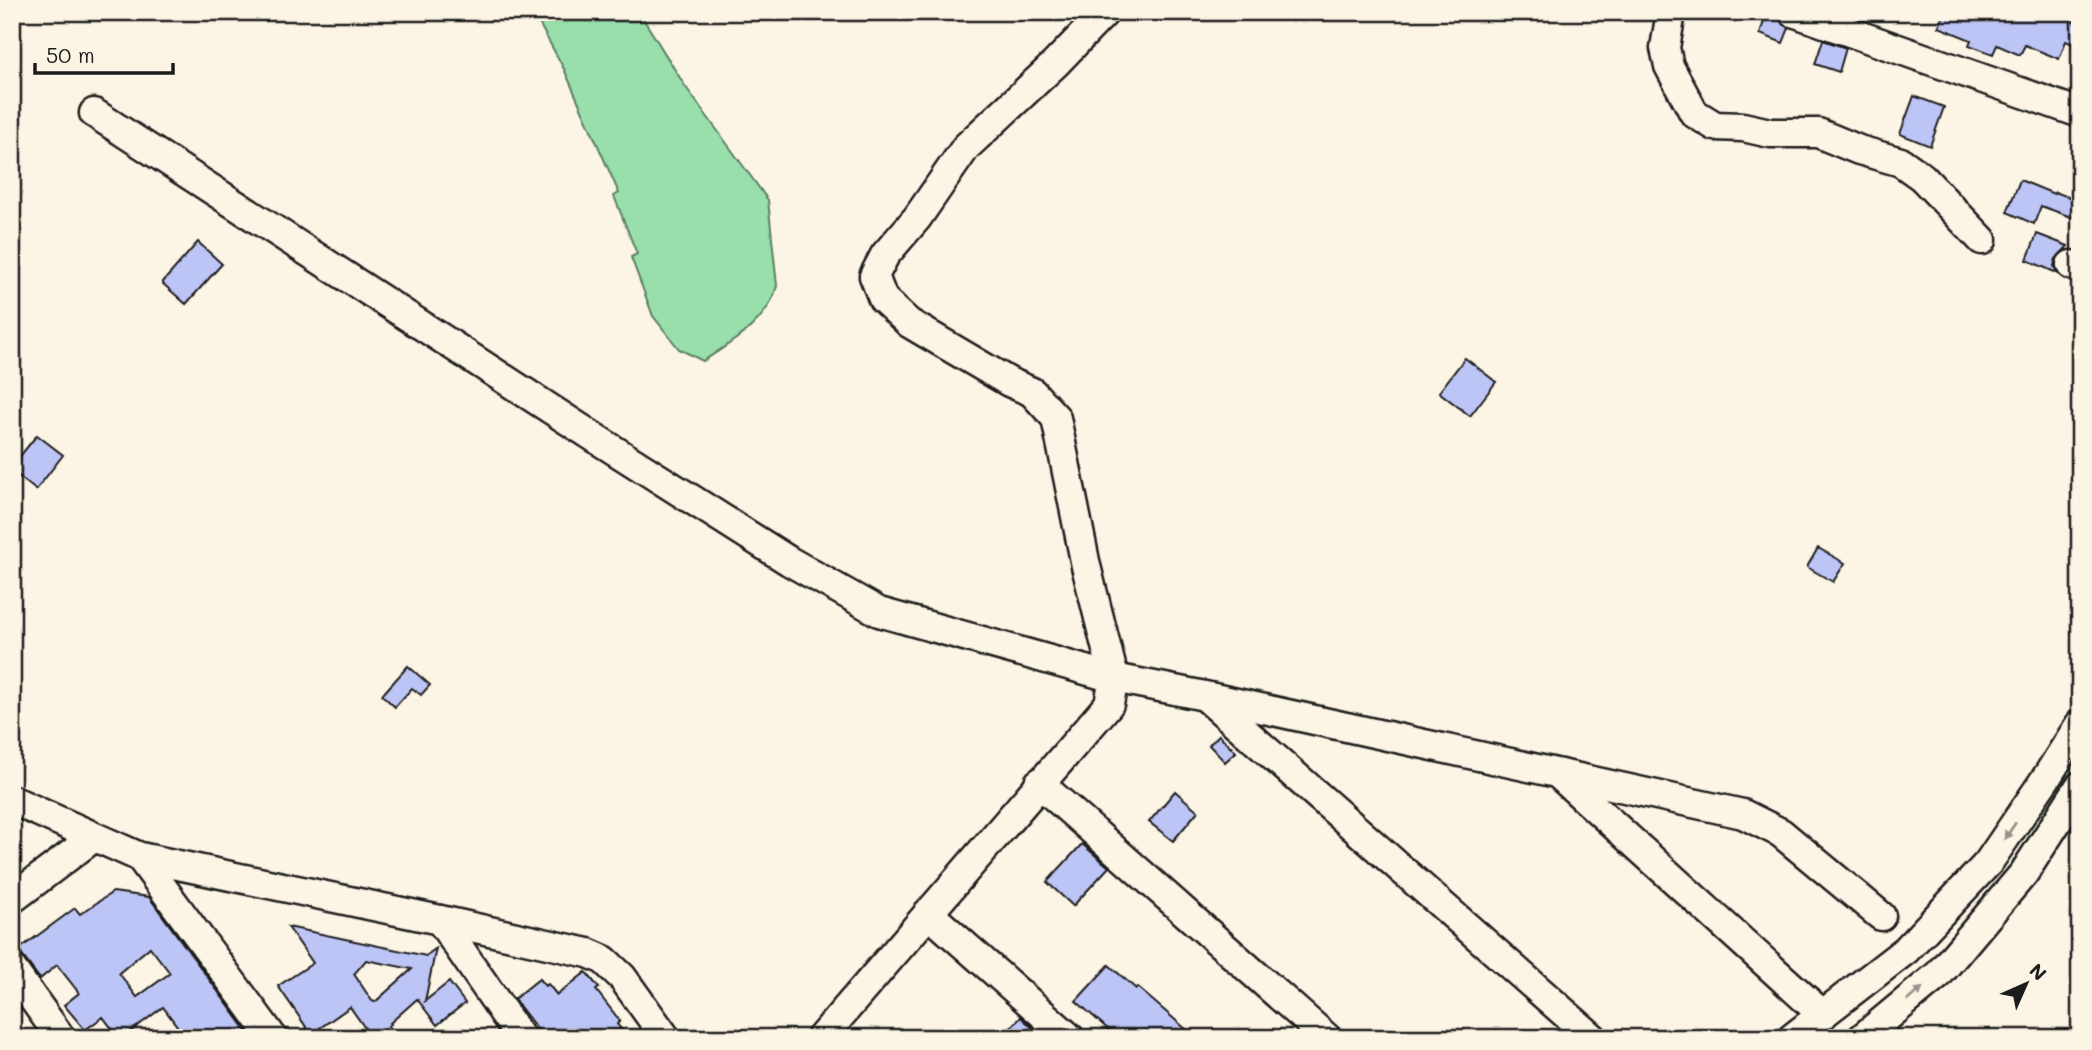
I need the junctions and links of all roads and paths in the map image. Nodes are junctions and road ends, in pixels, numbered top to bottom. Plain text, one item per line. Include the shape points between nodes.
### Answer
1 (1105, 12) edge
2 (1671, 12) edge
3 (1793, 12) edge
4 (94, 113) dead end
5 (2080, 113) edge
6 (1982, 240) dead end
7 (1114, 678) junction
8 (1205, 696) junction
9 (2080, 724) edge
10 (1557, 773) junction
11 (1039, 783) junction
12 (2080, 786) edge
13 (12, 800) edge
14 (94, 837) junction
15 (141, 857) junction
16 (12, 899) edge
17 (928, 913) junction
18 (1881, 916) dead end
19 (440, 920) junction
20 (12, 969) edge
21 (1823, 1015) junction
22 (61, 1038) edge
23 (273, 1038) edge
24 (522, 1038) edge
25 (666, 1038) edge
26 (821, 1038) edge
27 (1070, 1038) edge
28 (1327, 1038) edge
29 (1593, 1038) edge
30 (1792, 1038) edge
31 (1862, 1038) edge

1 - 7 street via 966,147 874,276 883,299 909,323 1032,392 1056,418
2 - 6 street via 1665,48 1669,66 1694,113 1715,126 1818,133 1900,162 1922,177
3 - 5 street
4 - 7 street via 614,451 879,612
7 - 8 street
7 - 11 street via 1109,704
8 - 10 street
8 - 29 street
9 -> 21 street via 1988,863 1906,950
10 - 18 street via 1743,814 1781,833
10 - 21 street
11 - 17 street
11 - 28 street
31 -> 12 street via 1938,975 2024,873
13 - 14 street
14 - 15 street
14 - 16 street
15 - 19 street
15 - 23 street
17 - 26 street
17 - 27 street
19 - 24 street
19 - 25 street via 604,960 622,977
20 - 22 street
21 - 30 street

